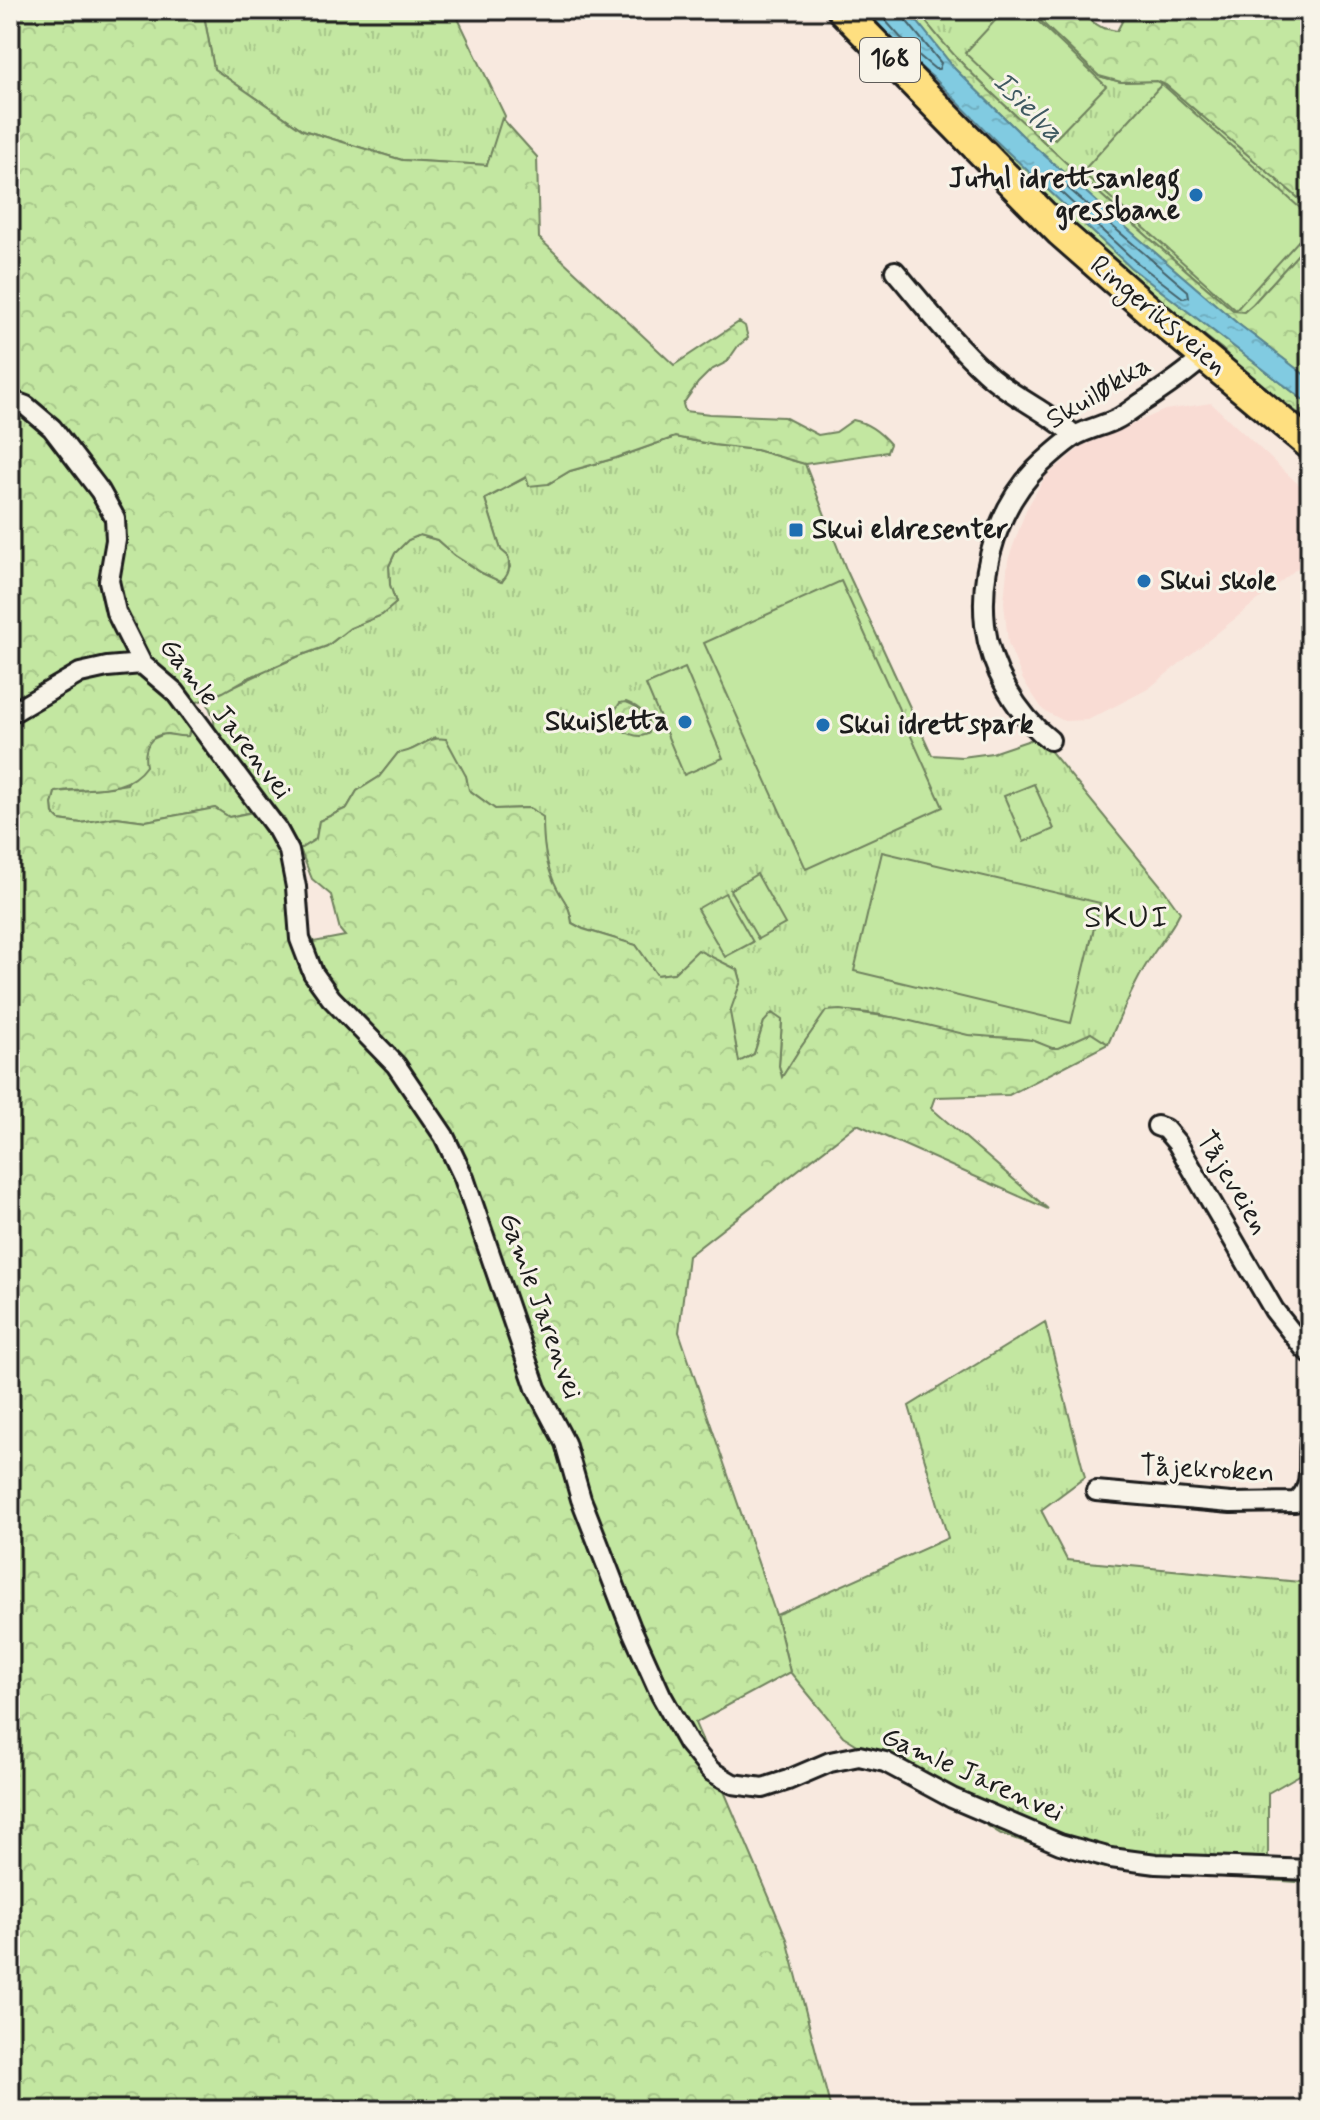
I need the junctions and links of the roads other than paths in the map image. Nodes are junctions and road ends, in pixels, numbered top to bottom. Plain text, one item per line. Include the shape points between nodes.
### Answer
1 (842, 10) edge
2 (895, 271) dead end
3 (1205, 356) junction
4 (10, 400) edge
5 (1075, 436) junction
6 (1310, 445) edge
7 (142, 664) junction
8 (10, 712) edge
9 (1050, 740) dead end
10 (1157, 1126) dead end
11 (1310, 1353) edge
12 (1310, 1441) edge
13 (1096, 1491) dead end
14 (1310, 1870) edge

1 - 3 main road, Ringeriksveien / 168 via 1060,232
2 - 5 street via 985,372
3 - 5 street, Skuiløkka via 1117,419
3 - 6 main road, Ringeriksveien / 168
4 - 7 street, Gamle Jarenvei via 52,428 115,518 109,581 116,612
5 - 9 street, Skuiløkka via 1025,482 1003,519 986,575 985,625 999,671 1033,727
7 - 8 street via 80,673
7 - 14 street, Gamle Jarenvei via 175,692 277,829 289,851 300,939 313,973 396,1065 444,1136 464,1178 536,1388 565,1443 631,1628 661,1695 711,1771 733,1784 763,1788 859,1756 885,1762 952,1798 1060,1844 1111,1858
10 - 11 street, Tåjeveien via 1177,1143 1274,1310
12 - 13 street, Tåjekroken via 1308,1490 1295,1502 1231,1503

